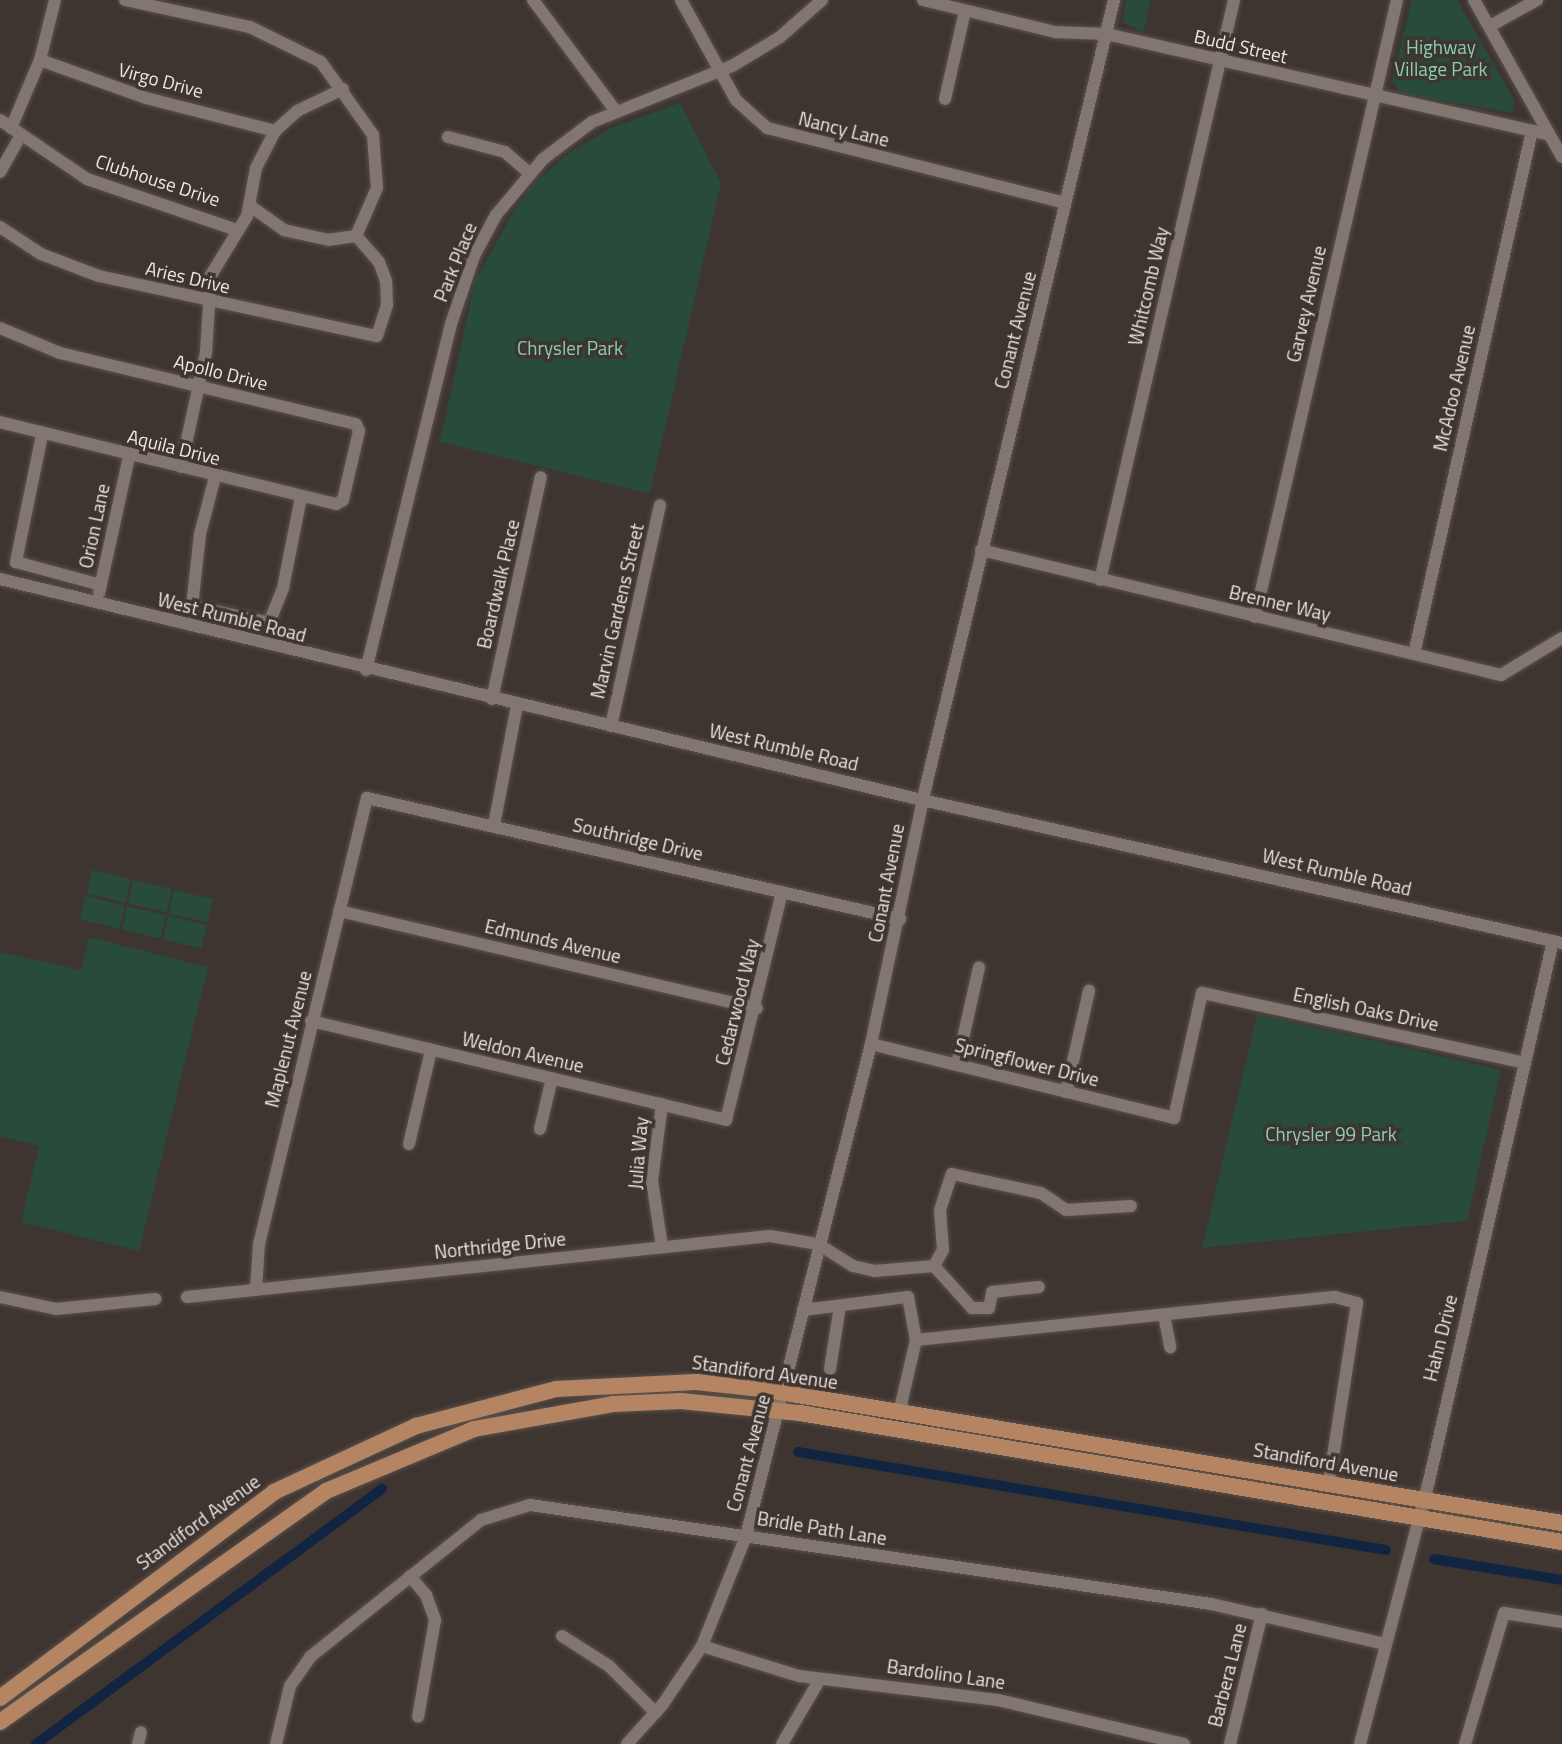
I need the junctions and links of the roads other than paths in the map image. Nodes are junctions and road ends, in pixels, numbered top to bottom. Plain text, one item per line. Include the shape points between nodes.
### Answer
1 (55, 0) edge
2 (125, 0) edge
3 (533, 0) edge
4 (681, 0) edge
5 (822, 0) edge
6 (923, 0) edge
7 (1114, 0) edge
8 (1234, 0) edge
9 (1397, 0) edge
10 (1474, 0) edge
11 (1537, 0) edge
12 (939, 3) edge
13 (965, 11) junction
14 (1490, 26) junction
15 (1106, 34) junction
16 (40, 60) junction
17 (1219, 61) junction
18 (719, 72) junction
19 (343, 89) junction
20 (1374, 96) junction
21 (945, 99) dead end
22 (615, 110) junction
23 (0, 120) edge
24 (16, 131) junction
25 (275, 131) junction
26 (1532, 131) junction
27 (1549, 135) junction
28 (448, 136) dead end
29 (1562, 157) edge
30 (0, 172) edge
31 (529, 173) junction
32 (1065, 203) junction
33 (249, 205) junction
34 (0, 227) edge
35 (234, 229) junction
36 (356, 236) junction
37 (210, 302) junction
38 (0, 328) edge
39 (199, 386) junction
40 (0, 422) edge
41 (42, 435) junction
42 (129, 457) junction
43 (181, 467) junction
44 (215, 477) junction
45 (541, 477) dead end
46 (300, 497) junction
47 (340, 503) joint
48 (660, 505) dead end
49 (981, 550) junction
50 (0, 579) edge
51 (1100, 580) junction
52 (100, 588) junction
53 (96, 604) junction
54 (1255, 617) junction
55 (1562, 638) edge
56 (1413, 654) junction
57 (366, 670) junction
58 (492, 699) junction
59 (517, 705) junction
60 (611, 726) junction
61 (367, 798) joint
62 (922, 800) junction
63 (494, 825) junction
64 (782, 892) junction
65 (339, 911) junction
66 (900, 919) junction
67 (1558, 942) edge
68 (979, 967) dead end
69 (1089, 991) dead end
70 (757, 1008) junction
71 (312, 1021) junction
72 (872, 1044) junction
73 (431, 1050) junction
74 (1522, 1062) junction
75 (957, 1065) junction
76 (552, 1078) junction
77 (1066, 1092) junction
78 (662, 1104) junction
79 (1174, 1118) joint
80 (726, 1119) joint
81 (540, 1129) dead end
82 (409, 1144) dead end
83 (1131, 1206) dead end
84 (818, 1244) junction
85 (662, 1246) junction
86 (934, 1266) junction
87 (1039, 1287) dead end
88 (256, 1290) junction
89 (0, 1297) edge
90 (187, 1297) dead end
91 (156, 1299) dead end
92 (841, 1306) junction
93 (803, 1310) junction
94 (1164, 1315) junction
95 (916, 1340) junction
96 (1170, 1347) dead end
97 (830, 1369) dead end
98 (783, 1394) junction
99 (779, 1411) junction
100 (899, 1413) junction
101 (1329, 1482) junction
102 (1424, 1500) junction
103 (1419, 1518) junction
104 (1562, 1523) edge
105 (746, 1536) junction
106 (1562, 1542) edge
107 (410, 1576) junction
108 (1262, 1614) junction
109 (1562, 1622) edge
110 (562, 1636) dead end
111 (1385, 1644) junction
112 (702, 1646) junction
113 (25, 1679) junction
114 (820, 1679) junction
115 (0, 1698) edge
116 (0, 1712) edge
117 (656, 1713) junction
118 (418, 1717) dead end
119 (0, 1723) edge
120 (276, 1744) edge
121 (627, 1744) edge
122 (782, 1744) edge
123 (1184, 1744) edge
124 (1230, 1744) edge
125 (1360, 1744) edge
126 (1465, 1744) edge

1 - 16 street
2 - 19 street via 267,33 314,55
3 - 22 street
4 - 18 street, Nancy Lane
5 - 18 street, Park Place via 780,37
6 - 12 street, Budd Street
7 - 15 street, Conant Avenue
8 - 17 street, Whitcomb Way
9 - 20 street, Garvey Avenue
10 - 14 street
11 - 14 street
12 - 13 street, Budd Street
13 - 15 street, Budd Street via 1055,32
13 - 21 street
14 - 27 street
15 - 17 street, Budd Street
15 - 32 street, Conant Avenue
16 - 24 street
16 - 25 street, Virgo Drive via 146,98
17 - 20 street, Budd Street
17 - 51 street, Whitcomb Way
18 - 22 street, Park Place
18 - 32 street, Nancy Lane via 744,111 782,134
19 - 25 street via 297,111
19 - 36 street via 365,118 377,154 377,188
20 - 26 street, Budd Street
20 - 54 street, Garvey Avenue
22 - 31 street, Park Place via 566,139
23 - 24 street, Clubhouse Drive
24 - 30 street
24 - 35 street, Clubhouse Drive via 87,179
25 - 33 street via 256,168
26 - 27 street, Budd Street
26 - 56 street, McAdoo Avenue
27 - 29 street
28 - 31 street via 505,152
31 - 57 street, Park Place via 496,215 465,280
32 - 49 street, Conant Avenue
33 - 35 street
33 - 36 street via 284,230 329,240
34 - 37 street, Aries Drive via 62,264
35 - 37 street via 211,275
36 - 37 street, Aries Drive via 379,262 387,281 387,304 377,335
37 - 39 street
38 - 39 street, Apollo Drive via 60,353
39 - 43 street
39 - 47 street, Apollo Drive via 356,424
40 - 41 street, Aquila Drive
41 - 42 street, Aquila Drive
41 - 52 street via 16,562
42 - 43 street, Aquila Drive
42 - 52 street, Orion Lane
43 - 44 street, Aquila Drive
44 - 46 street, Aquila Drive
44 - 46 street via 190,603 270,623 283,589
45 - 58 street, Boardwalk Place
46 - 47 street, Aquila Drive
48 - 60 street, Marvin Gardens Street
49 - 51 street, Brenner Way
49 - 62 street, Conant Avenue
50 - 53 street, West Rumble Road
51 - 54 street, Brenner Way
52 - 53 street, Orion Lane
53 - 57 street, West Rumble Road
54 - 56 street, Brenner Way
55 - 56 street, Brenner Way via 1501,675
57 - 58 street, West Rumble Road
58 - 59 street, West Rumble Road
59 - 60 street, West Rumble Road
59 - 63 street
60 - 62 street, West Rumble Road
61 - 63 street, Southridge Drive
61 - 65 street, Maplenut Avenue
62 - 66 street, Conant Avenue
62 - 67 street, West Rumble Road
63 - 64 street, Southridge Drive
64 - 66 street, Southridge Drive
64 - 70 street, Cedarwood Way
65 - 70 street, Edmunds Avenue
65 - 71 street, Maplenut Avenue
66 - 72 street, Conant Avenue
67 - 74 street, Hahn Drive
68 - 75 street
69 - 77 street
70 - 80 street, Cedarwood Way
71 - 73 street, Weldon Avenue
71 - 88 street, Maplenut Avenue via 259,1244
72 - 75 street, Springflower Drive
72 - 84 street, Conant Avenue
73 - 76 street, Weldon Avenue
73 - 82 street
74 - 79 street, English Oaks Drive via 1202,993
74 - 102 street, Hahn Drive
75 - 77 street, Springflower Drive
76 - 78 street, Weldon Avenue
76 - 81 street
77 - 79 street, Springflower Drive
78 - 80 street, Weldon Avenue
78 - 85 street, Julia Way via 652,1181
83 - 86 street via 1066,1210 1041,1193 952,1174 940,1210 943,1250
84 - 85 street, Northridge Drive via 770,1236
84 - 86 street via 853,1266 874,1271
84 - 93 street, Conant Avenue
85 - 88 street, Northridge Drive
86 - 87 street via 972,1308 989,1308 992,1292
88 - 90 street, Northridge Drive
89 - 91 street via 56,1309
92 - 93 street
92 - 95 street via 908,1297
92 - 97 street
93 - 98 street, Conant Avenue
94 - 95 street
94 - 96 street
94 - 101 street via 1335,1297 1357,1303
95 - 100 street
98 - 99 street, Conant Avenue
98 - 100 main road, Standiford Avenue
98 - 113 main road, Standiford Avenue via 696,1382 556,1389 416,1426 313,1471 246,1510
99 - 103 main road, Standiford Avenue
99 - 105 street, Conant Avenue
99 - 119 main road, Standiford Avenue via 681,1401 613,1404 487,1426 421,1448 290,1512
100 - 101 main road, Standiford Avenue
101 - 102 main road, Standiford Avenue
102 - 103 street, Hahn Drive
102 - 104 main road, Standiford Avenue
103 - 106 main road, Standiford Avenue
103 - 111 street, Hahn Drive
105 - 107 street, Bridle Path Lane via 530,1505 481,1520
105 - 108 street, Bridle Path Lane
105 - 112 street, Conant Avenue
107 - 118 street via 426,1595 435,1620
107 - 120 street, Bridle Path Lane via 304,1663 290,1686
108 - 111 street, Bridle Path Lane
108 - 124 street, Barbera Lane
109 - 126 street via 1504,1613
110 - 117 street via 609,1666
111 - 125 street, Hahn Drive
112 - 114 street, Bardolino Lane
112 - 117 street, Conant Avenue
113 - 115 main road, Standiford Avenue
113 - 116 main road via 25,1691
114 - 122 street
114 - 123 street, Bardolino Lane via 998,1700
117 - 121 street, Conant Avenue

